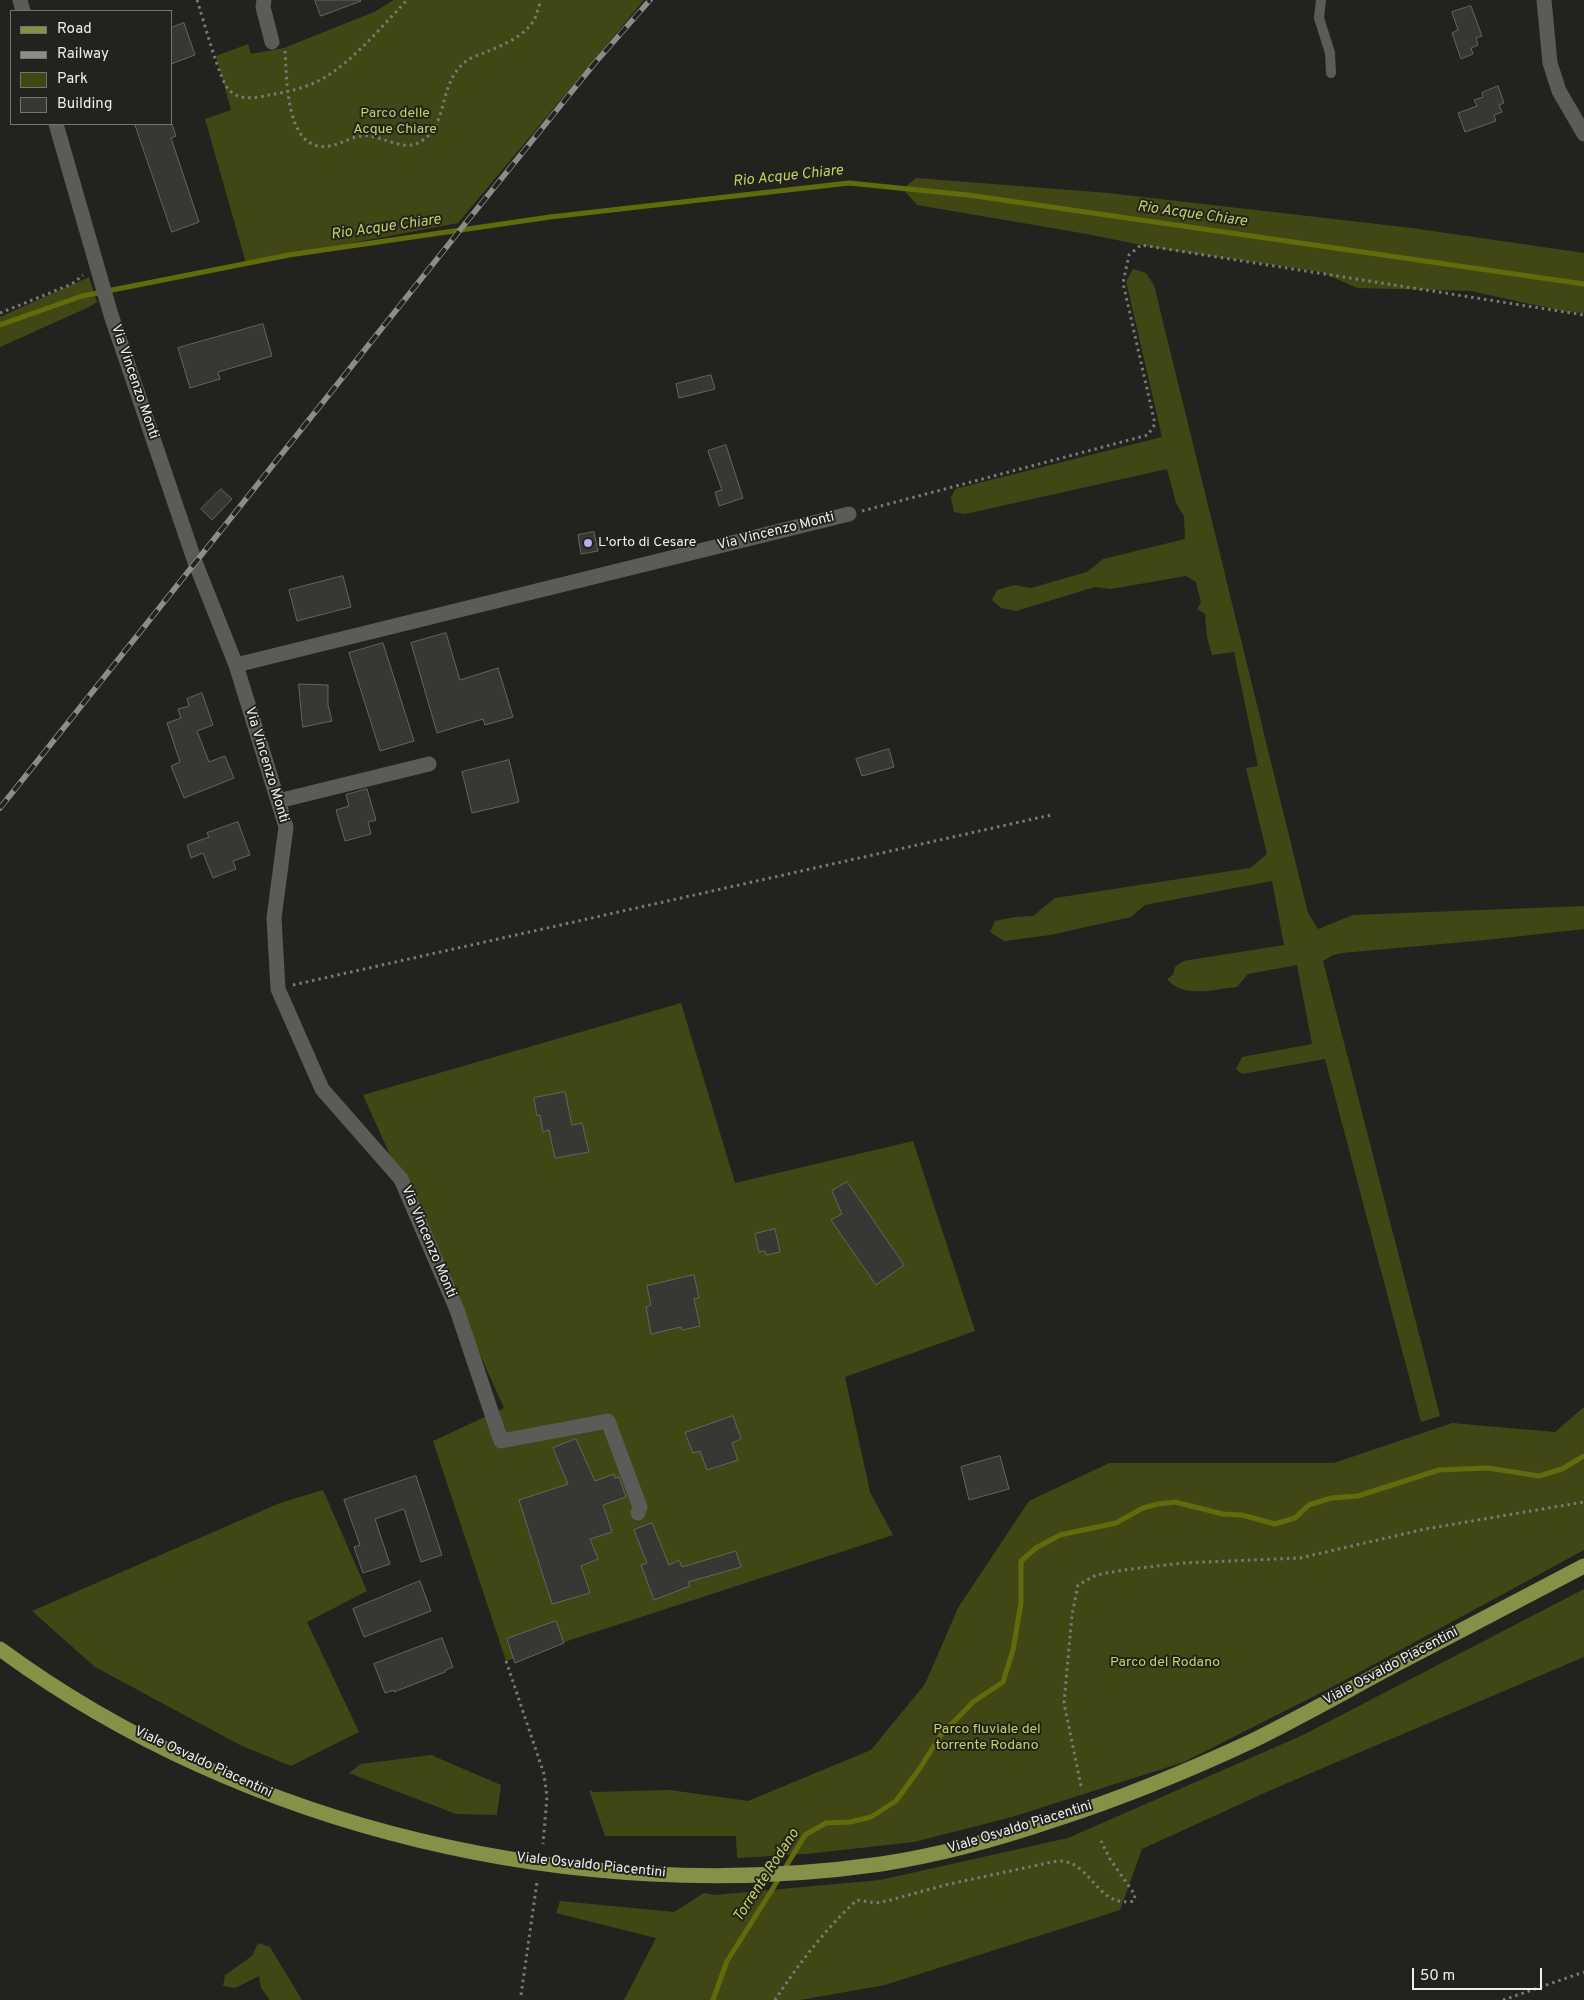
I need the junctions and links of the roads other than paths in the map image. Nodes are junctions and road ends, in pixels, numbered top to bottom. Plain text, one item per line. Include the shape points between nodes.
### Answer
1 (264, 0) edge
2 (1321, 0) edge
3 (1544, 0) edge
4 (278, 45) road end
5 (1331, 73) dead end
6 (56, 125) edge
7 (1584, 134) edge
8 (849, 514) road end
9 (236, 665) junction
10 (429, 764) dead end
11 (278, 801) junction
12 (638, 1513) dead end
13 (1584, 1566) edge
14 (0, 1649) edge

1 - 4 street via 263,7
2 - 5 lane via 1319,18 1330,53
3 - 7 street via 1550,63 1559,91
6 - 9 street, Via Vincenzo Monti via 111,315 195,562
8 - 9 street, Via Vincenzo Monti
9 - 11 street, Via Vincenzo Monti
10 - 11 street
11 - 12 street, Via Vincenzo Monti via 286,827 274,918 278,989 322,1089 401,1178 457,1310 501,1441 608,1420 640,1507
13 - 14 main road, Viale Osvaldo Piacentini via 1253,1740 1136,1791 969,1846 882,1864 741,1875 687,1876 555,1865 430,1844 328,1815 252,1787 167,1749 91,1708

